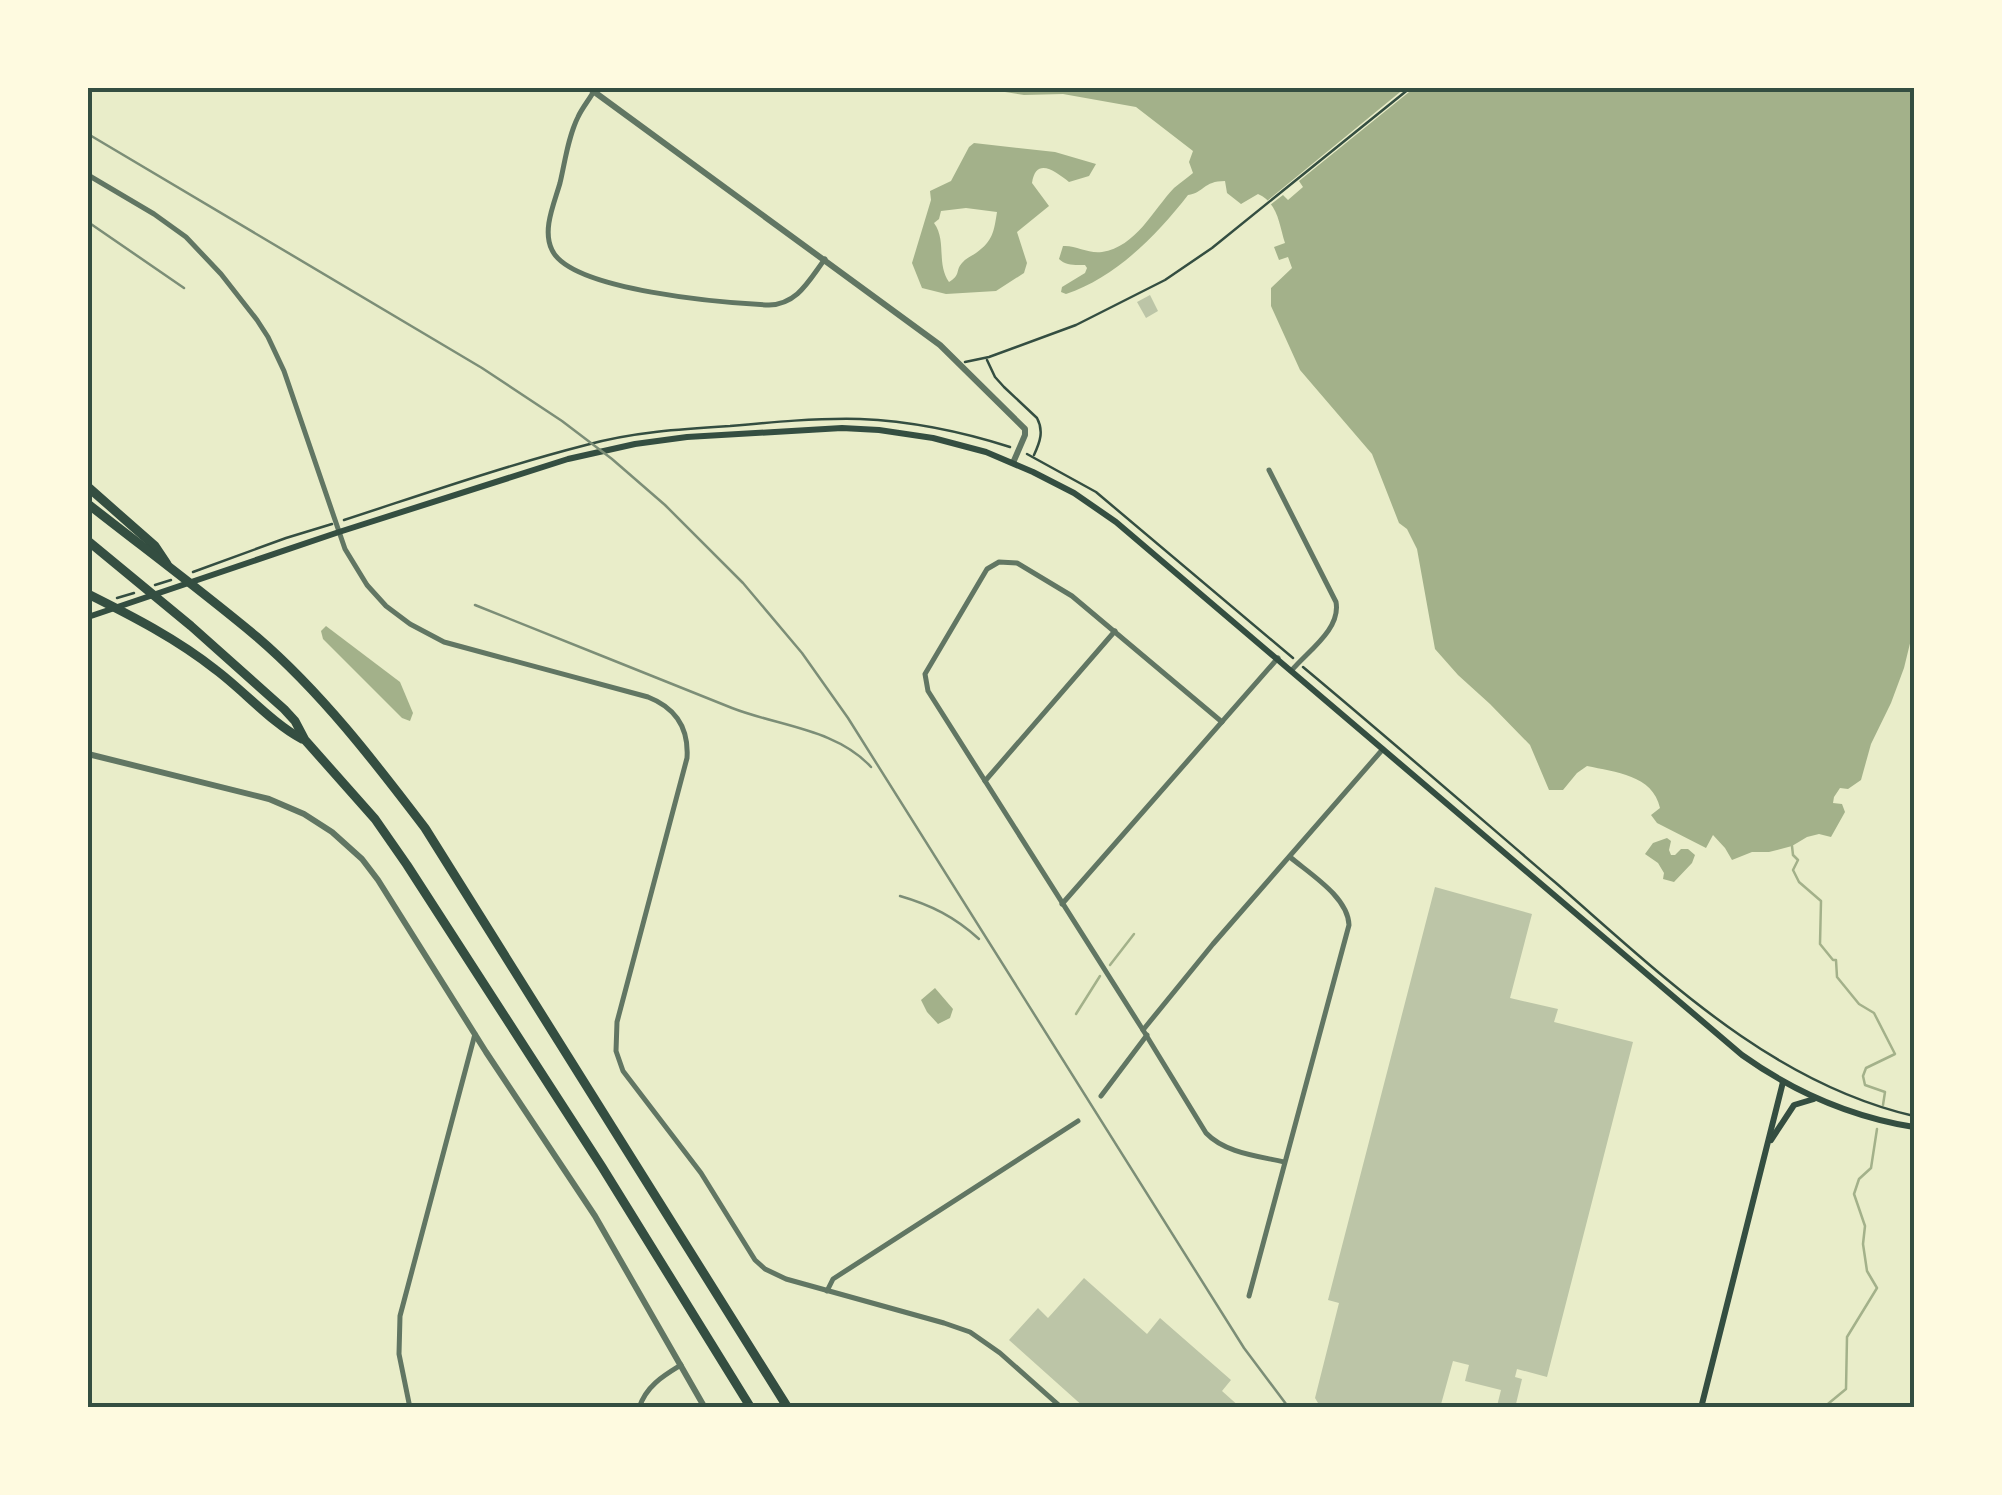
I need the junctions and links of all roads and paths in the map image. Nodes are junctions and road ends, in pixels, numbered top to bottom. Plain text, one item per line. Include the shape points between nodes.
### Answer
1 (1410, 88) edge
2 (592, 89) edge
3 (88, 176) edge
4 (825, 259) junction
5 (986, 357) junction
6 (959, 364) junction
7 (625, 437) dead end
8 (1014, 463) junction
9 (1269, 470) dead end
10 (88, 487) edge
11 (88, 504) edge
12 (335, 523) junction
13 (339, 532) junction
14 (88, 541) edge
15 (214, 565) dead end
16 (171, 570) junction
17 (88, 594) edge
18 (88, 617) edge
19 (1115, 631) junction
20 (1278, 658) junction
21 (1298, 663) junction
22 (1292, 670) junction
23 (1222, 722) junction
24 (304, 740) junction
25 (1383, 749) junction
26 (88, 754) edge
27 (985, 781) junction
28 (1290, 857) junction
29 (1062, 904) junction
30 (1145, 1032) junction
31 (475, 1034) junction
32 (1784, 1082) junction
33 (1101, 1096) dead end
34 (1817, 1098) junction
35 (1914, 1116) edge
36 (1078, 1121) dead end
37 (1914, 1127) edge
38 (1768, 1145) junction
39 (1284, 1162) junction
40 (827, 1291) junction
41 (1249, 1296) dead end
42 (682, 1365) junction
43 (410, 1408) edge
44 (639, 1408) edge
45 (705, 1408) edge
46 (751, 1408) edge
47 (788, 1408) edge
48 (1062, 1408) edge
49 (1700, 1408) edge

1 - 5 path via 1212,248 1149,289 1076,325
2 - 4 street
2 - 4 street via 574,126 549,226 549,244 564,266 646,290 769,306 795,298
3 - 12 street via 186,237 257,320 284,371
4 - 6 street
5 - 6 path
5 - 21 path via 994,377 1040,424 1033,456 1100,494
6 - 8 street via 1026,429
7 - 12 path
8 - 13 main road via 946,440 860,429 687,438 568,459
8 - 20 main road via 1104,513
9 - 21 street via 1336,602 1333,625
10 - 16 highway via 155,546
11 - 16 highway
12 - 13 street
12 - 15 path
13 - 18 main road
13 - 40 street via 367,585 426,634 654,699 680,720 687,758 617,1022 618,1062 755,1260 777,1276
14 - 24 highway via 284,709
16 - 47 highway via 299,678 424,828
17 - 24 highway via 200,658
19 - 23 street
19 - 27 street
19 - 27 street via 1022,565 999,562 987,569 924,680
20 - 22 main road
20 - 23 street
21 - 22 street
21 - 35 path via 1730,1029 1825,1086
22 - 25 main road
23 - 29 street
24 - 46 highway via 406,865
25 - 28 street
25 - 32 main road via 1716,1034
26 - 31 street via 258,795 332,832 378,880
27 - 29 street
28 - 30 street
28 - 39 street via 1341,901 1348,925
29 - 30 street
30 - 33 street
30 - 39 street via 1212,1140
31 - 42 street via 595,1216
31 - 43 street via 400,1316 399,1354
32 - 34 main road
32 - 38 main road
34 - 37 main road
34 - 38 main road via 1794,1105
36 - 40 street via 833,1279
38 - 49 main road
39 - 41 street
40 - 48 street via 970,1332
42 - 44 street via 651,1386
42 - 45 street

